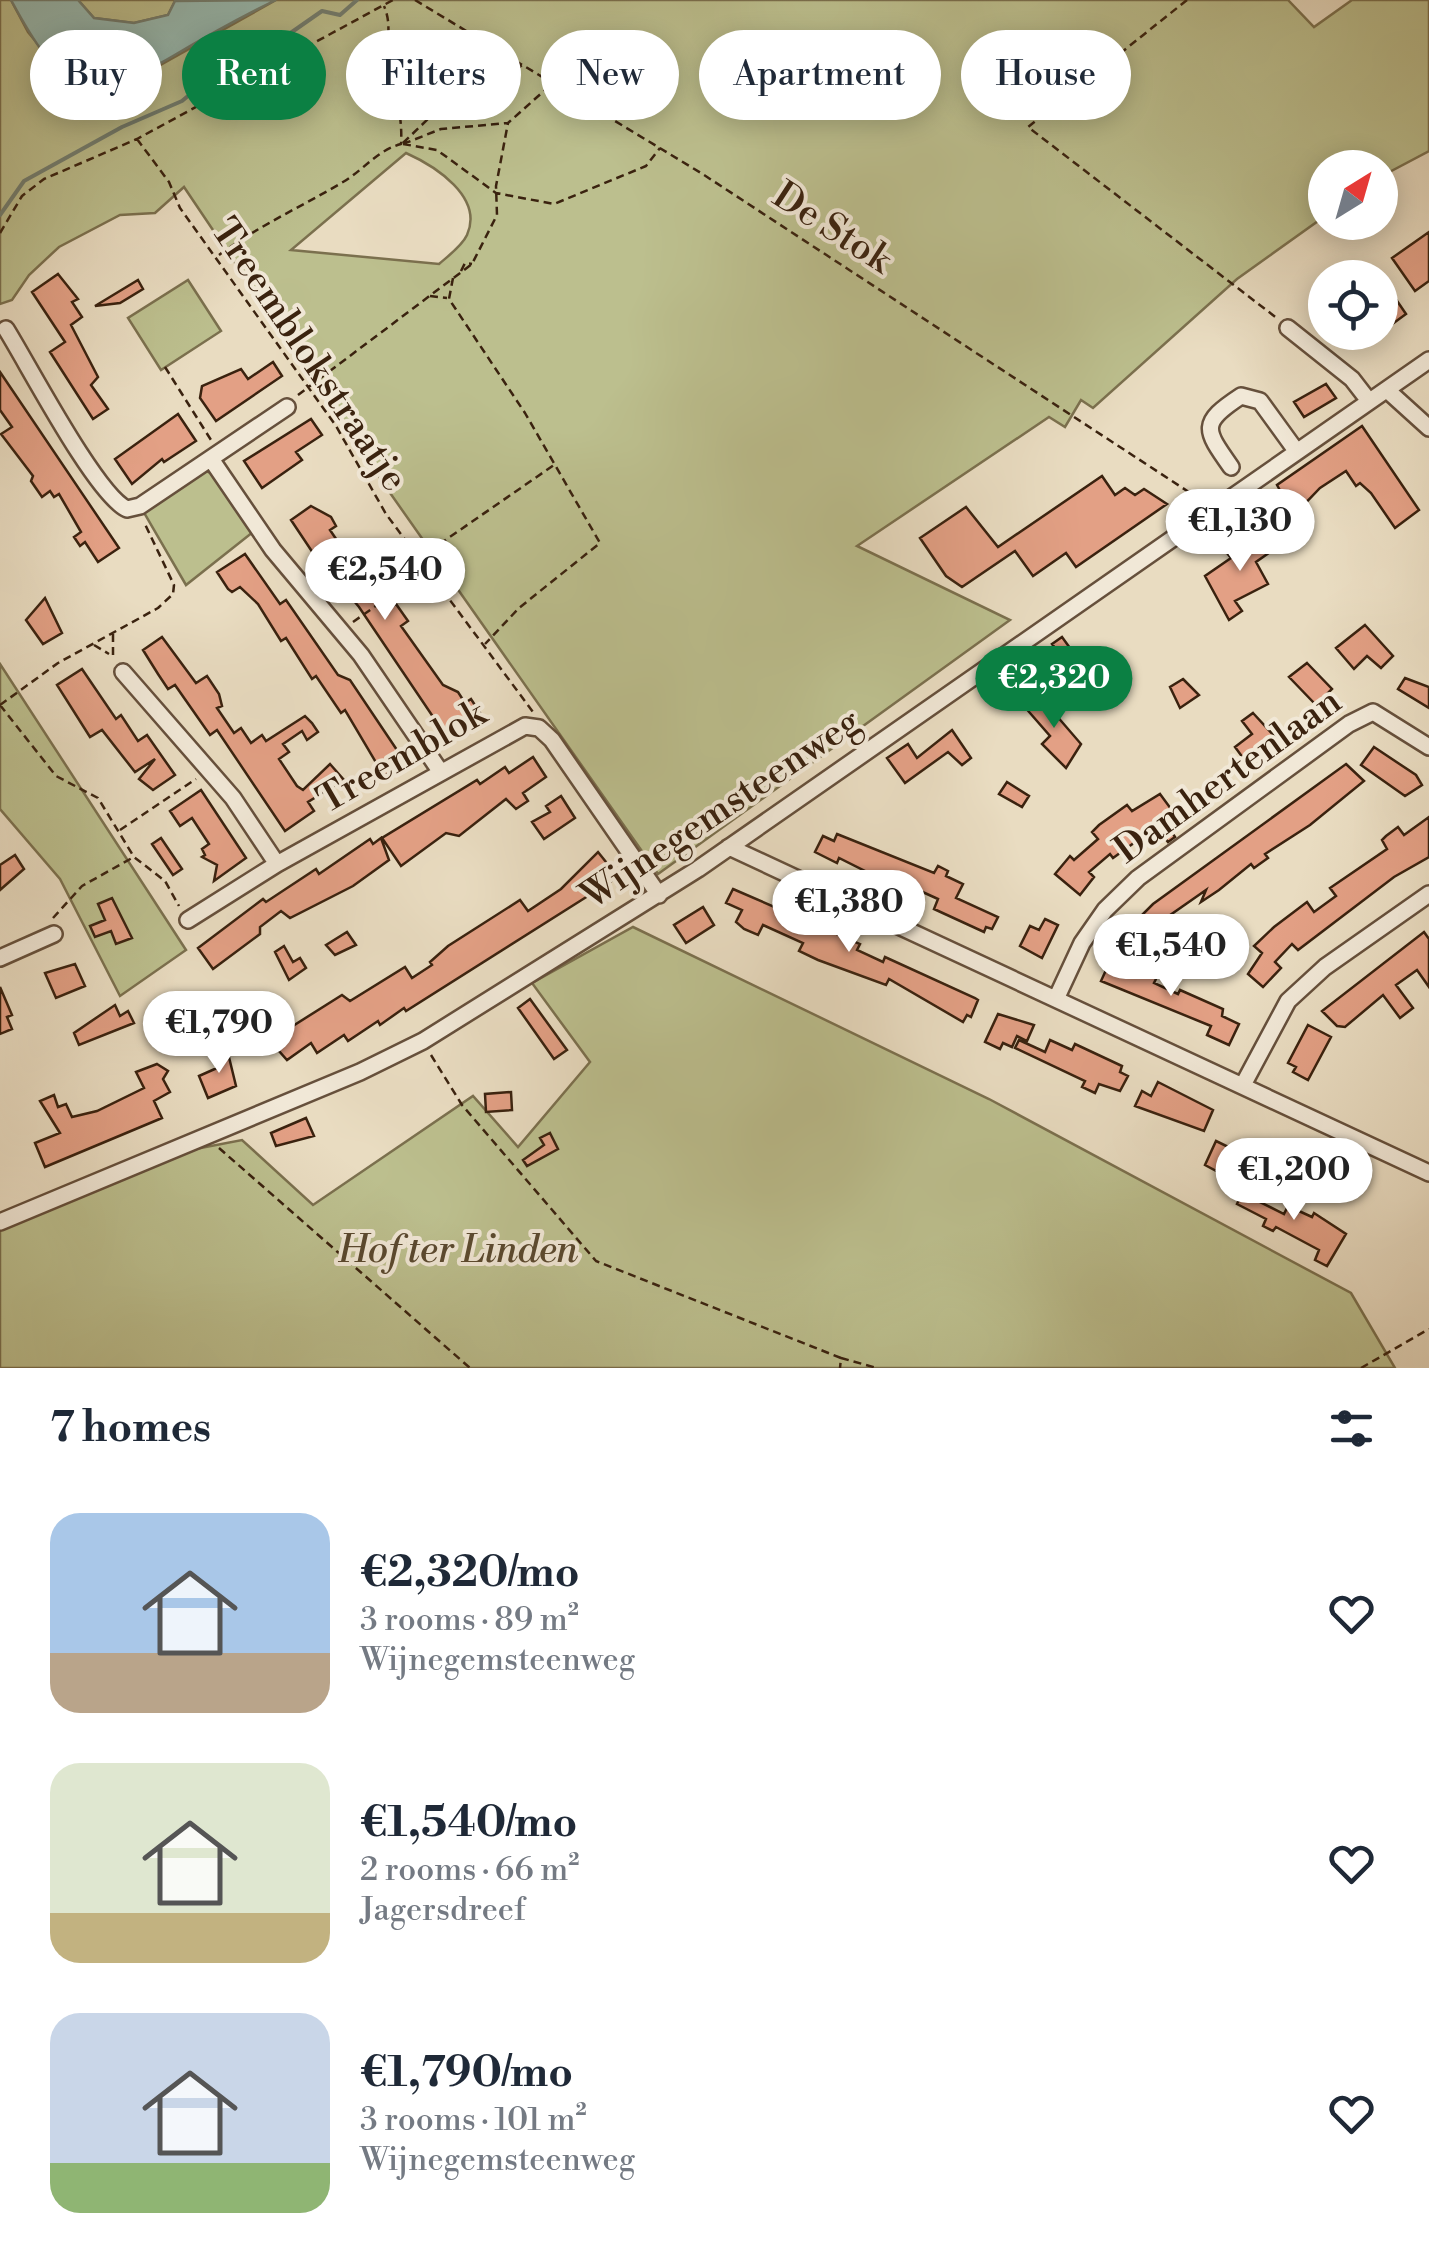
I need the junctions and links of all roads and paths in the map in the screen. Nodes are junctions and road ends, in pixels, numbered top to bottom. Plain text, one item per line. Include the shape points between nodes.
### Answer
1 (393, 0) edge
2 (414, 0) edge
3 (1187, 0) edge
4 (384, 5) junction
5 (524, 64) junction
6 (541, 74) edge
7 (541, 94) edge
8 (615, 120) edge
9 (508, 123) junction
10 (137, 138) junction
11 (402, 144) junction
12 (660, 148) junction
13 (496, 194) junction
14 (0, 233) edge
15 (216, 256) junction
16 (453, 278) junction
17 (429, 296) junction
18 (448, 299) junction
19 (6, 328) dead end
20 (1288, 328) joint
21 (1429, 360) edge
22 (165, 367) dead end
23 (306, 386) junction
24 (1387, 390) junction
25 (1370, 402) junction
26 (287, 407) dead end
27 (1429, 428) edge
28 (1296, 452) junction
29 (215, 456) junction
30 (556, 464) junction
31 (1231, 467) dead end
32 (140, 506) junction
33 (1215, 509) junction
34 (418, 559) junction
35 (426, 570) junction
36 (114, 632) junction
37 (342, 634) junction
38 (92, 644) junction
39 (485, 644) junction
40 (110, 655) junction
41 (123, 672) joint
42 (0, 705) edge
43 (552, 740) junction
44 (1429, 748) edge
45 (440, 771) junction
46 (211, 772) junction
47 (119, 831) junction
48 (729, 846) junction
49 (134, 857) junction
50 (277, 864) junction
51 (1429, 894) edge
52 (659, 895) junction
53 (188, 920) joint
54 (54, 934) joint
55 (0, 958) edge
56 (1056, 999) junction
57 (422, 1040) junction
58 (1243, 1085) junction
59 (206, 1136) junction
60 (1426, 1166) edge
61 (0, 1222) edge
62 (1429, 1329) edge
63 (840, 1358) junction
64 (470, 1368) edge
65 (840, 1368) edge
66 (878, 1368) edge
67 (1361, 1368) edge

1 - 4 path
2 - 5 path, De Stok
3 - 20 path via 1028,127
4 - 10 path
4 - 11 path
5 - 6 path, De Stok
5 - 11 path via 513,72 480,70
7 - 9 path
8 - 12 path, De Stok
9 - 11 path via 441,129
9 - 13 path
10 - 14 path via 44,179 22,196
10 - 15 path, Treemblokstraatje
11 - 13 path via 437,150
11 - 15 path via 379,150 346,180
12 - 13 path via 646,166 554,204
12 - 33 path, De Stok
13 - 16 path via 496,215 470,265
15 - 23 path, Treemblokstraatje
16 - 17 path
16 - 18 path
17 - 18 path
17 - 23 path
18 - 30 path
19 - 32 street via 112,498 127,509
20 - 25 street
21 - 24 street, Wijnegemsteenweg
22 - 29 path
23 - 34 path, Treemblokstraatje
24 - 25 street, Wijnegemsteenweg
24 - 27 street
25 - 28 street, Wijnegemsteenweg
26 - 29 street
28 - 31 street via 1260,401 1242,396 1214,414 1210,426
28 - 33 street, Wijnegemsteenweg
29 - 32 street
29 - 37 street via 273,550
30 - 34 path
30 - 39 path via 598,549 520,608
32 - 36 path via 173,594
33 - 48 street, Wijnegemsteenweg
34 - 35 path, Treemblokstraatje
35 - 37 path
35 - 39 path, Treemblokstraatje
36 - 38 path
36 - 40 path
37 - 45 street
38 - 40 path
38 - 42 path
39 - 43 path, Treemblokstraatje
40 - 41 path
41 - 46 street
42 - 47 path via 56,776 92,792
43 - 45 street, Treemblok via 526,726
43 - 52 street
44 - 56 street, Damhertenlaan via 1373,712 1349,724 1138,878 1082,943
45 - 50 street, Treemblok
46 - 47 path
46 - 50 street
47 - 49 path
48 - 52 street, Wijnegemsteenweg
48 - 56 street
49 - 53 path via 164,881
49 - 54 path via 74,892 53,916
50 - 53 street, Treemblok
51 - 58 street via 1288,1001
52 - 57 street, Wijnegemsteenweg
54 - 55 street
56 - 58 street
57 - 59 street, Wijnegemsteenweg
57 - 63 path via 462,1105 596,1261
58 - 60 street
59 - 61 street, Wijnegemsteenweg
59 - 64 path
62 - 67 path
63 - 65 path
63 - 66 path

